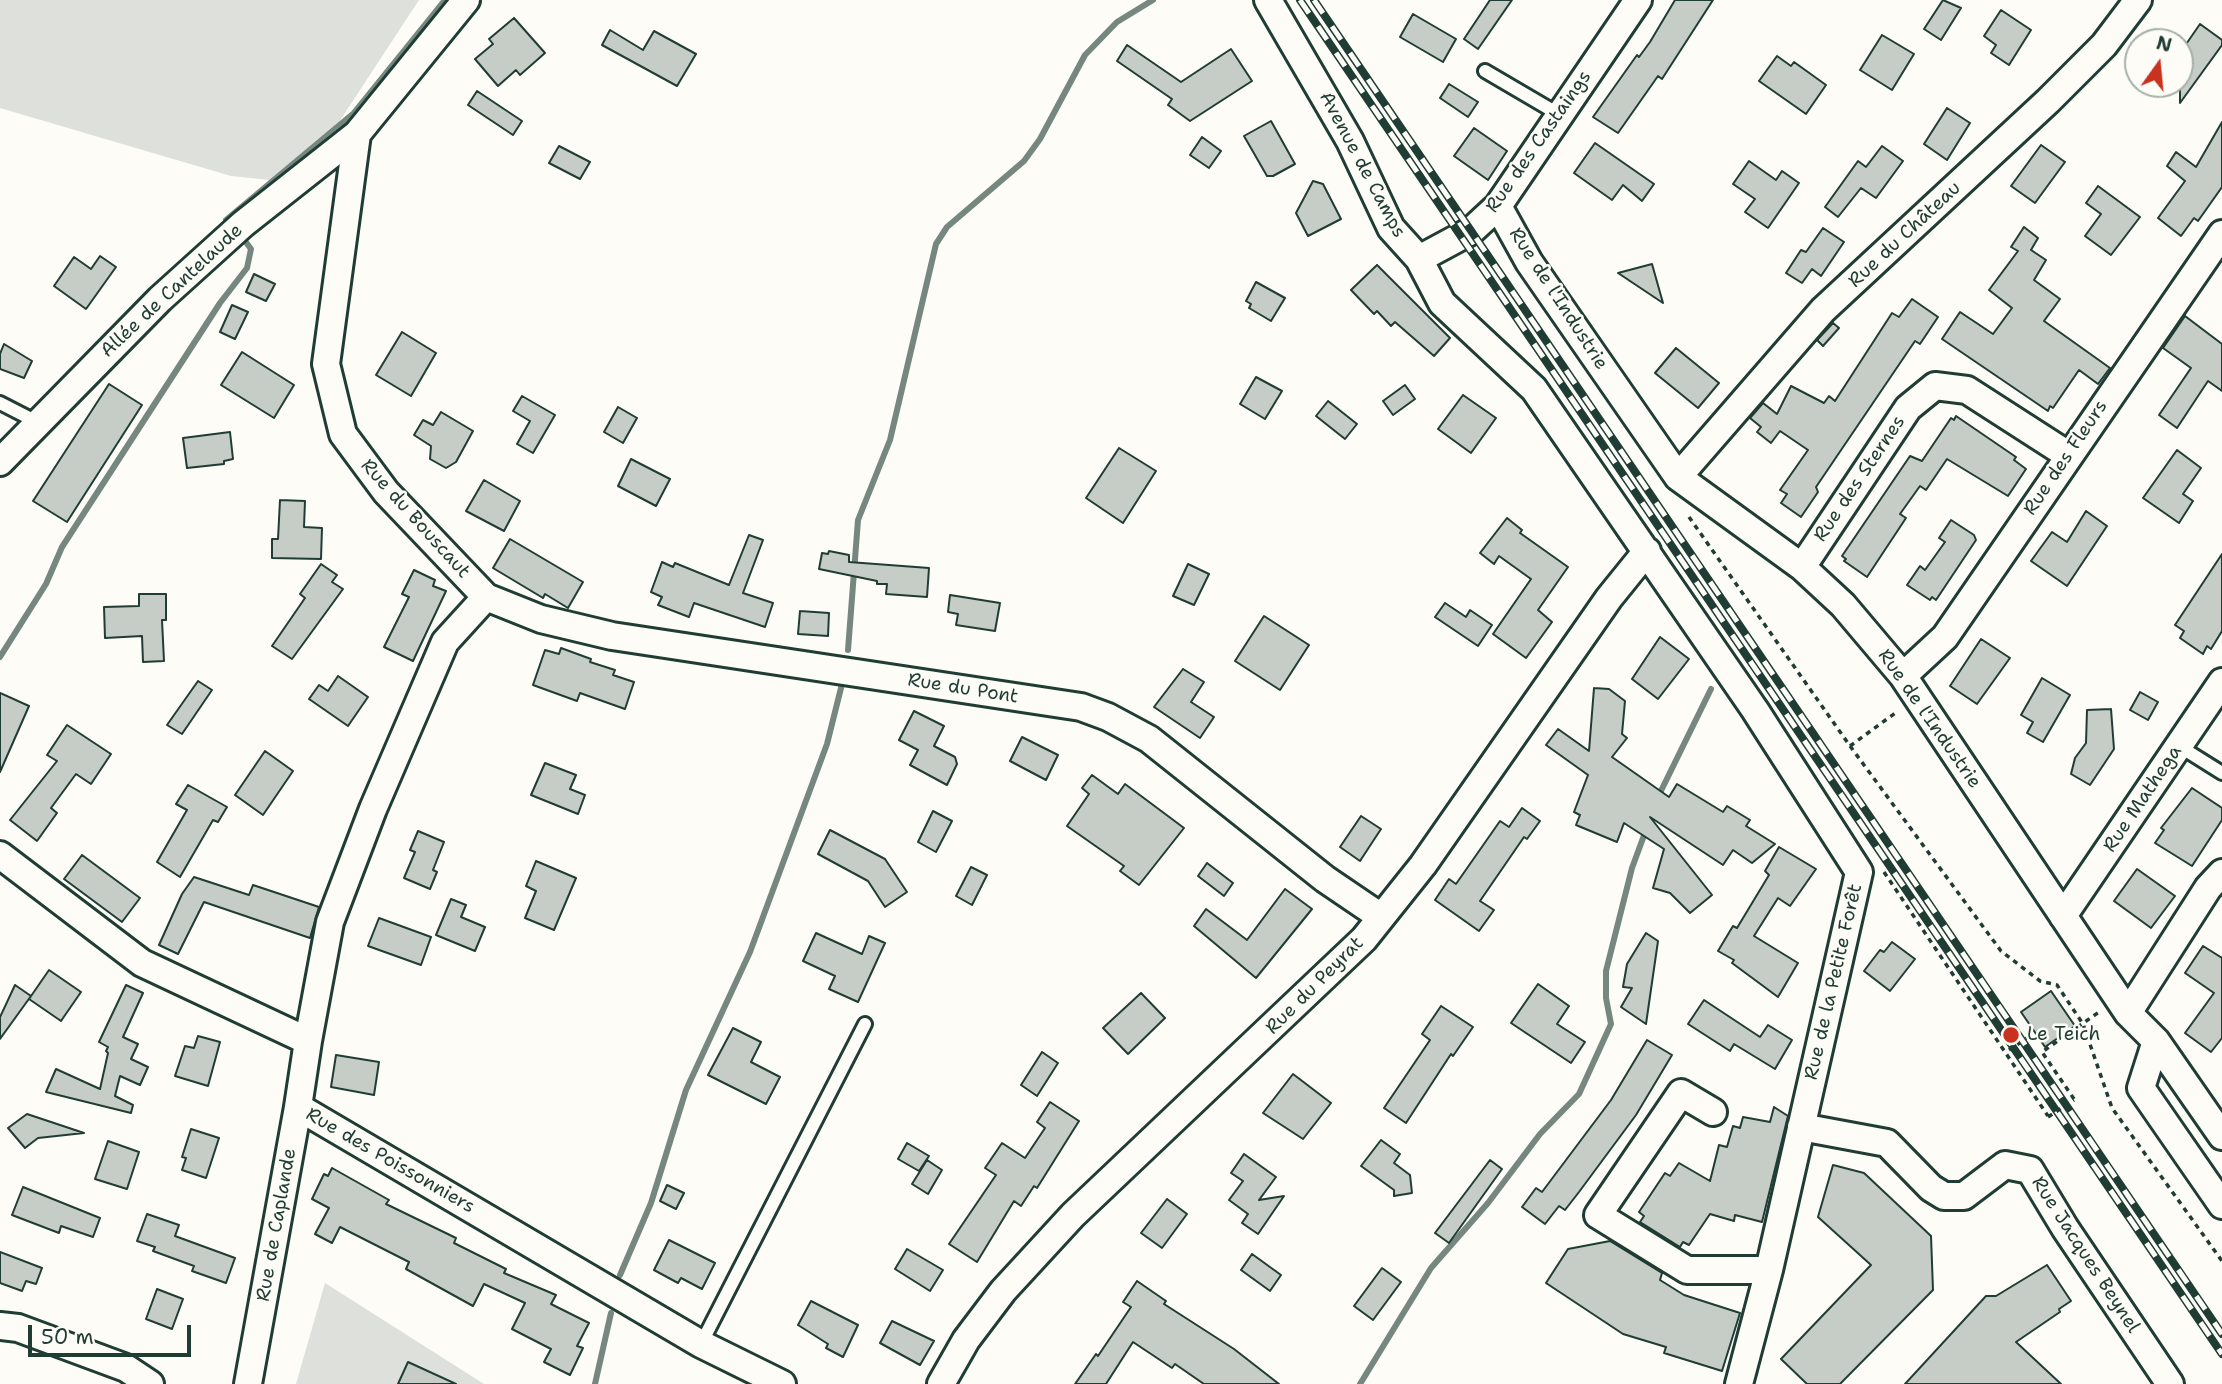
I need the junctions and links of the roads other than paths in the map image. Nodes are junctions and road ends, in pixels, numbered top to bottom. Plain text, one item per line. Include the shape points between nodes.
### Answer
1 (466, 0) edge
2 (1268, 0) edge
3 (1638, 0) edge
4 (2138, 0) edge
5 (1485, 71) dead end
6 (1560, 115) junction
7 (357, 134) junction
8 (1498, 206) junction
9 (2222, 234) edge
10 (1419, 259) junction
11 (0, 404) edge
12 (37, 422) junction
13 (2068, 455) junction
14 (0, 462) edge
15 (1678, 477) junction
16 (1647, 551) junction
17 (1802, 567) junction
18 (485, 597) junction
19 (1903, 676) junction
20 (2218, 695) edge
21 (2179, 746) junction
22 (2222, 773) edge
23 (0, 855) edge
24 (2222, 873) edge
25 (2063, 916) junction
26 (1381, 917) junction
27 (2123, 1006) junction
28 (864, 1024) dead end
29 (308, 1041) junction
30 (2156, 1041) junction
31 (298, 1107) junction
32 (1713, 1112) dead end
33 (1801, 1127) junction
34 (2222, 1136) edge
35 (2222, 1205) edge
36 (1769, 1270) junction
37 (0, 1326) edge
38 (701, 1343) junction
39 (150, 1384) edge
40 (248, 1384) edge
41 (782, 1384) edge
42 (941, 1384) edge
43 (1739, 1384) edge
44 (2170, 1384) edge

1 - 7 street
2 - 10 street, Avenue de Camps via 1350,141 1391,228
3 - 6 street, Rue des Castaings
4 - 15 street, Rue du Château via 2104,45 2048,101 1823,310
5 - 6 lane
6 - 8 street, Rue des Castaings
7 - 12 street, Allée de Cantelaude via 243,224
7 - 18 street, Rue du Bouscaut via 326,364 343,434 386,492
8 - 10 street, Rue des Castaings via 1471,231
8 - 15 street, Rue de l'Industrie via 1529,262
9 - 13 street, Rue des Fleurs
10 - 16 street, Avenue de Camps via 1454,317 1534,389
11 - 12 lane
12 - 14 street, Allée de Cantelaude
13 - 17 street, Rue des Sternes via 1967,390 1935,386 1908,408
13 - 19 street, Rue des Fleurs via 1945,637
15 - 17 street, Rue de l'Industrie
16 - 26 street, Rue du Peyrat
16 - 33 street, Rue de la Petite Forêt via 1859,872
17 - 19 street, Rue de l'Industrie via 1843,605
18 - 26 street, Rue du Pont via 541,619 612,636 1082,707 1149,739 1325,879
18 - 29 street via 445,642 373,809 330,922
19 - 25 street, Rue de l'Industrie
20 - 21 street, Rue Mathega
21 - 22 lane
21 - 25 street, Rue Mathega
23 - 29 street via 142,963
24 - 27 street
25 - 27 street, Rue de l'Industrie
26 - 42 street, Rue du Peyrat via 1271,1030 1073,1215 1003,1291 966,1340
27 - 30 street, Rue de l'Industrie
28 - 38 lane
29 - 31 street, Rue des Poissonniers
30 - 34 street, Rue de l'Industrie
30 - 35 street via 2141,1088
31 - 38 street, Rue des Poissonniers
31 - 40 street, Rue de Caplande
32 - 36 street via 1681,1093 1598,1215 1687,1270
33 - 36 street, Rue de la Petite Forêt
33 - 44 street, Rue Jacques Beynel via 1888,1143 1944,1196 1964,1196 2005,1165 2030,1170
36 - 43 street, Rue de la Petite Forêt
37 - 39 street via 18,1328 126,1368
38 - 41 street, Rue des Poissonniers

